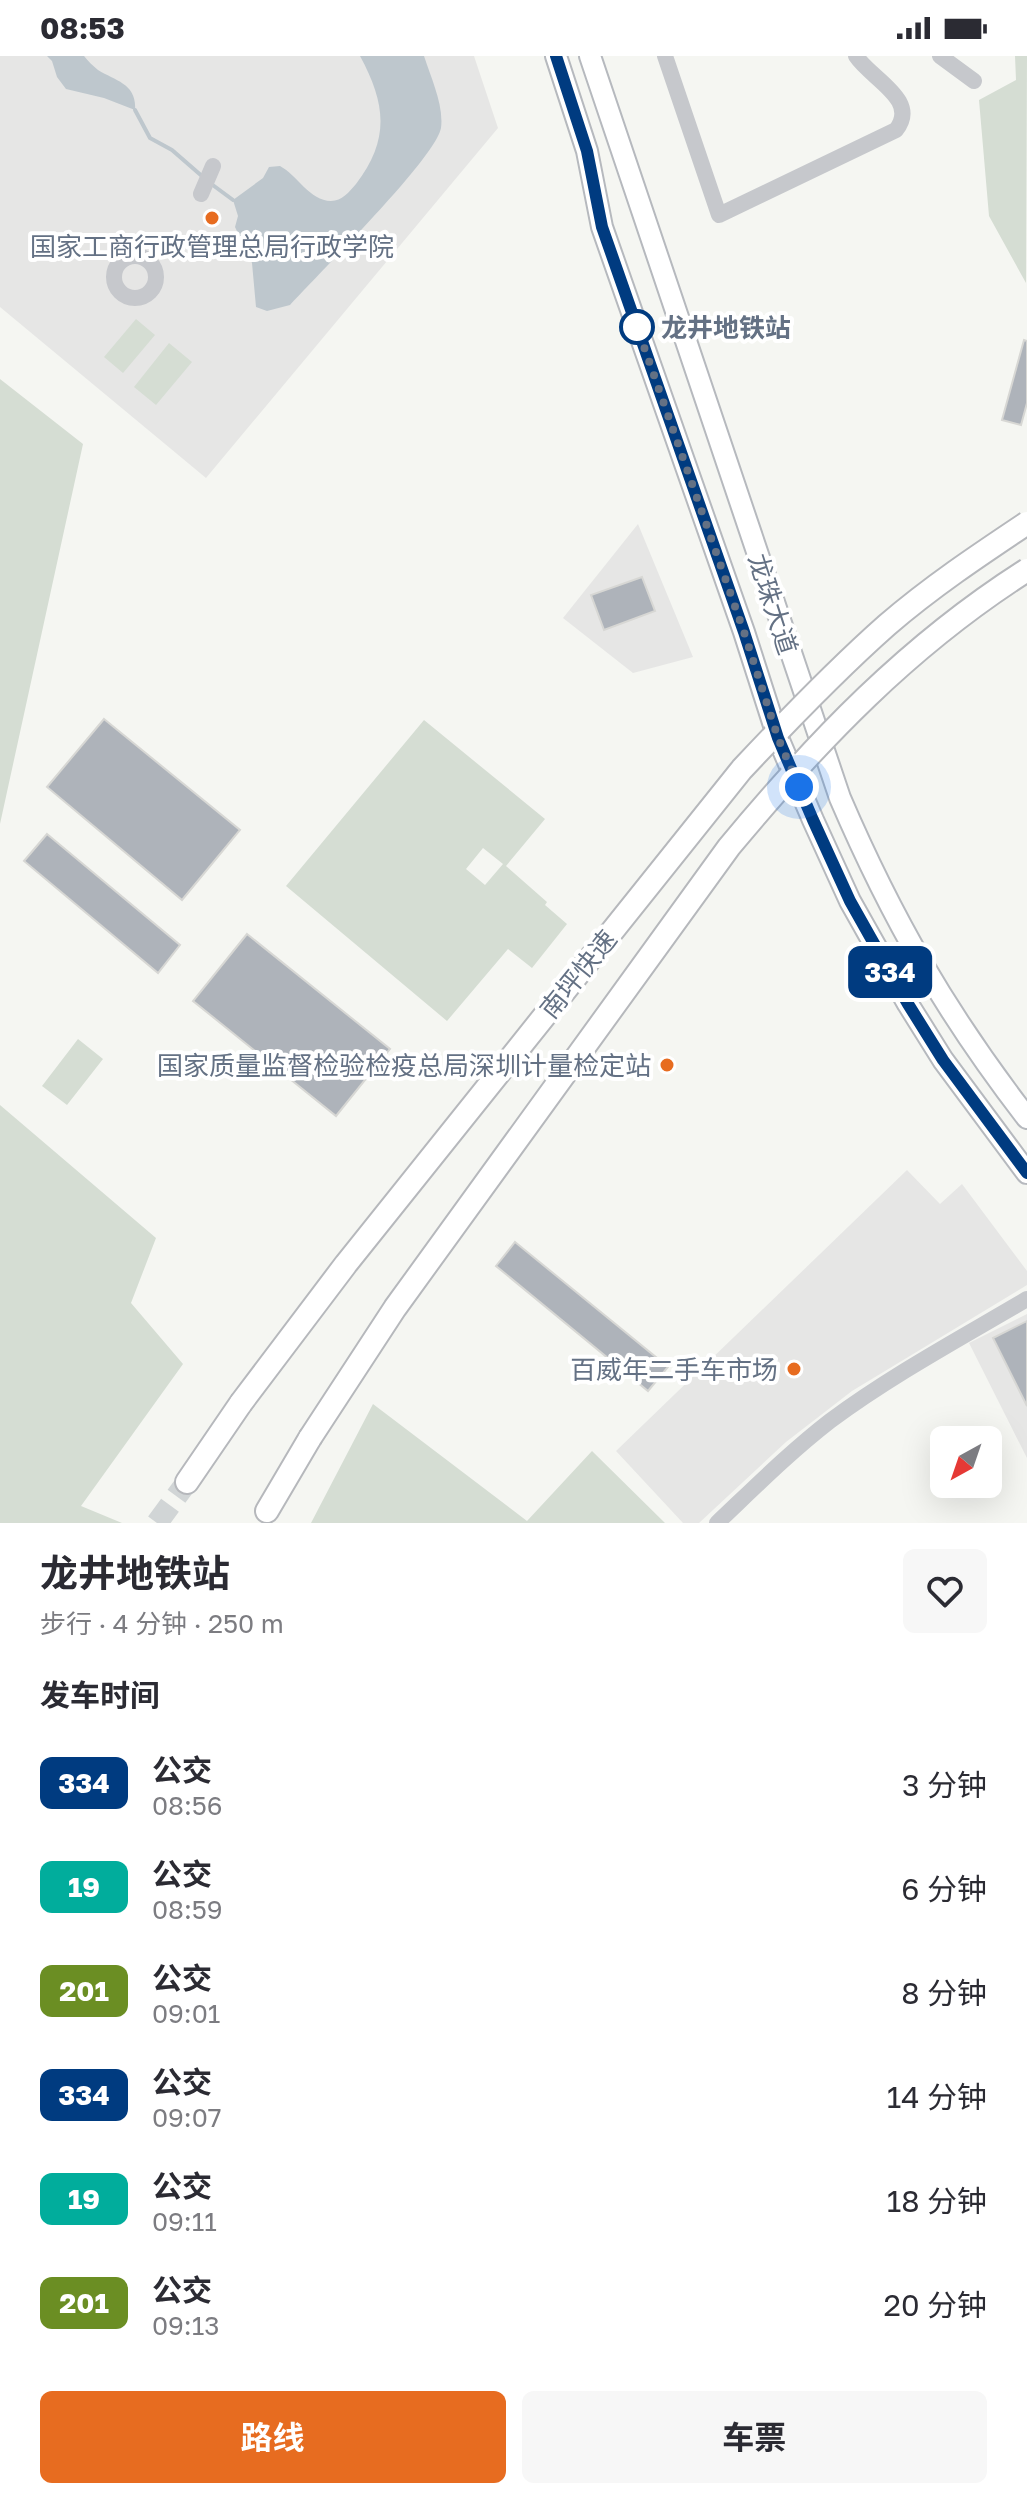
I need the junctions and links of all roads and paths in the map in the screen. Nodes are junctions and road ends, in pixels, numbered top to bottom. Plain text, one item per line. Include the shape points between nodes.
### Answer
1 (556, 56) edge
2 (590, 56) edge
3 (606, 56) edge
4 (665, 56) edge
5 (856, 56) edge
6 (940, 56) edge
7 (974, 81) dead end
8 (602, 90) junction
9 (213, 166) dead end
10 (201, 194) dead end
11 (1027, 523) edge
12 (1027, 570) edge
13 (1027, 1118) edge
14 (1027, 1173) edge
15 (1027, 1299) edge
16 (187, 1482) tunnel mouth
17 (267, 1511) dead end
18 (717, 1523) edge

1 - 14 main road, 龙珠大道 via 587,151 602,227 778,738 850,901 908,1004
2 - 8 main road, 龙珠大道
3 - 8 main road
4 - 5 street via 719,215 896,130 903,121 899,98
6 - 7 street
8 - 13 main road, 龙珠大道 via 840,798 913,952
9 - 10 street
11 - 16 highway, 南坪快速, bridge via 888,624 742,769 346,1264
12 - 17 highway, 南坪快速, bridge via 949,625 843,717 729,847 387,1320
15 - 18 street via 859,1401 794,1451

